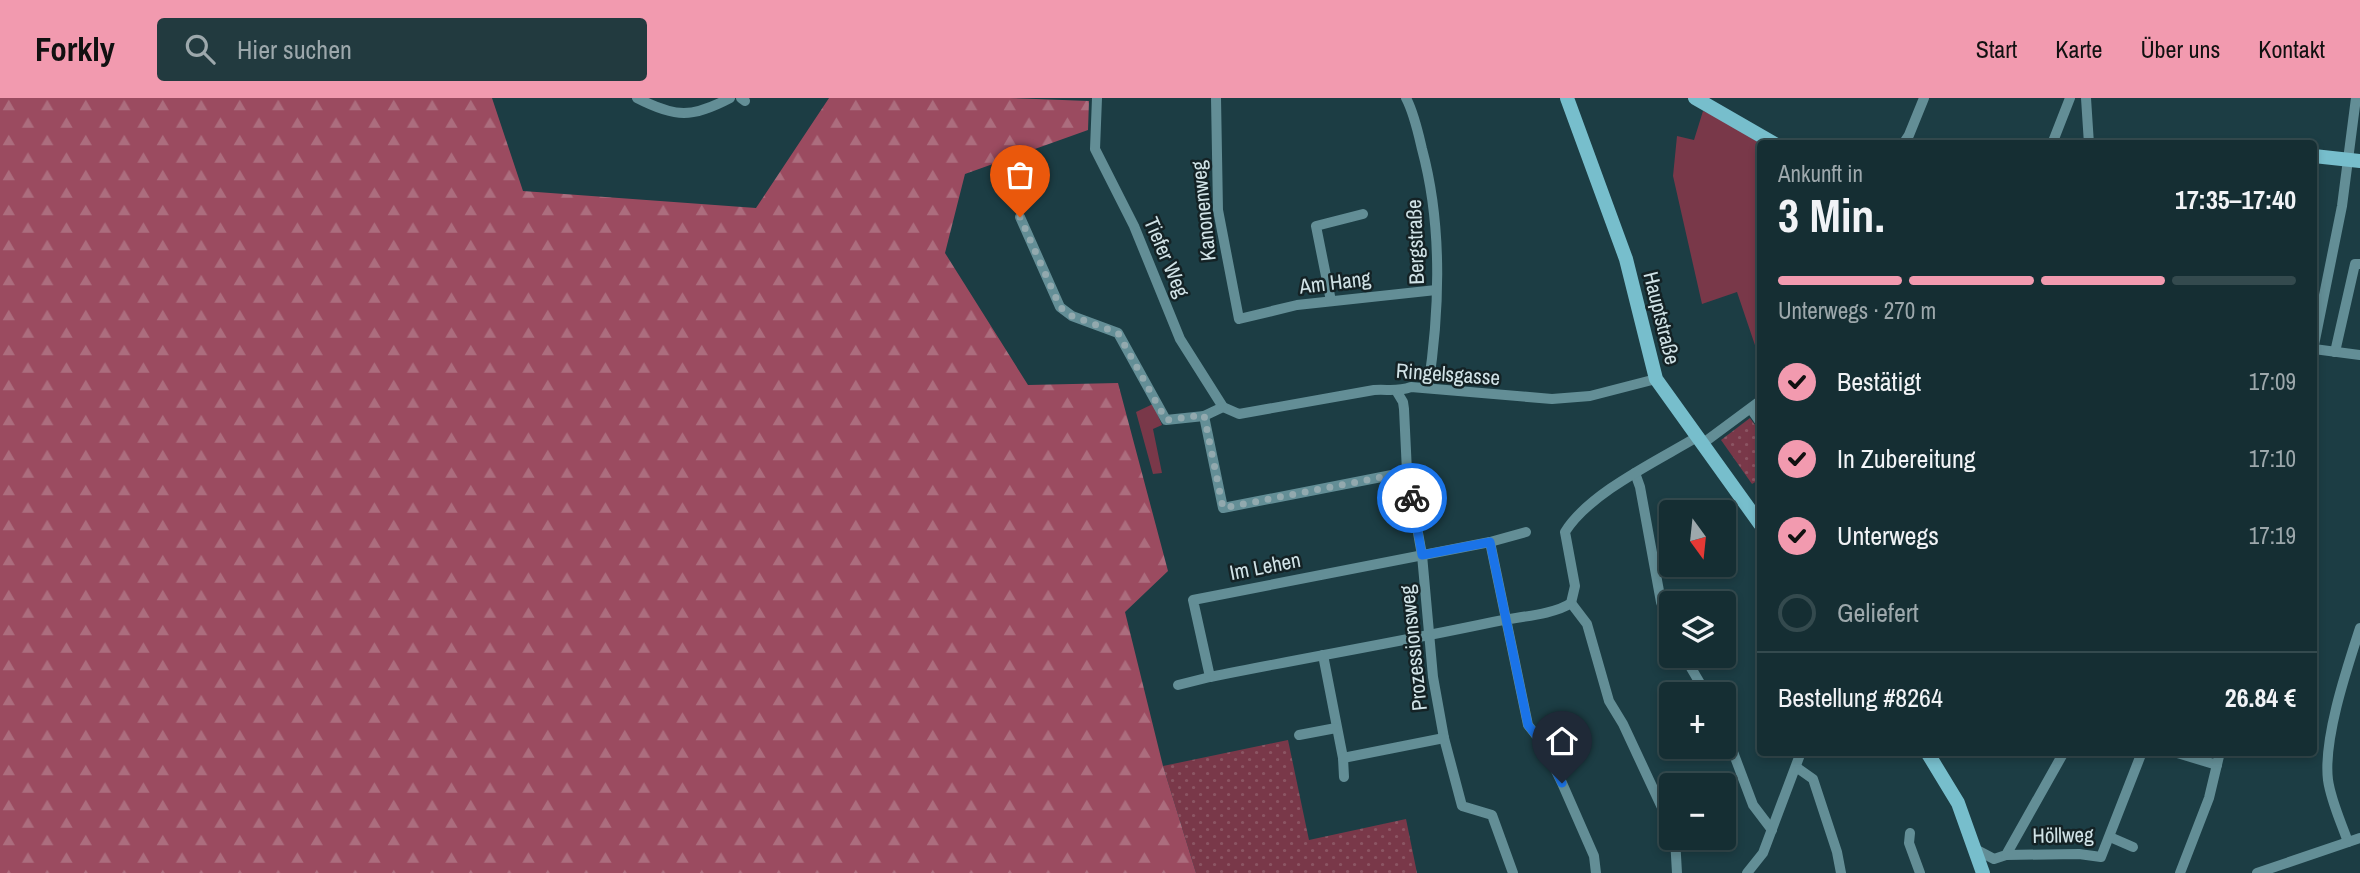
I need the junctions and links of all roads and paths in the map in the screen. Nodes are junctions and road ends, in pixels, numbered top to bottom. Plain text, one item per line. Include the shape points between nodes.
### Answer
1 (637, 98) edge
2 (730, 98) edge
3 (1097, 98) edge
4 (1216, 98) edge
5 (1406, 98) edge
6 (1567, 98) edge
7 (1695, 98) edge
8 (2070, 98) edge
9 (2085, 98) edge
10 (2356, 98) edge
11 (1922, 99) edge
12 (1768, 140) edge
13 (1905, 140) edge
14 (2054, 140) edge
15 (2089, 140) edge
16 (2317, 156) edge
17 (2355, 160) edge
18 (1363, 214) dead end
19 (1020, 217) dead end
20 (2358, 264) edge
21 (1436, 290) junction
22 (1331, 301) junction
23 (1239, 319) joint
24 (2317, 333) edge
25 (2317, 348) edge
26 (2335, 352) junction
27 (2360, 355) edge
28 (1656, 379) junction
29 (1428, 388) junction
30 (1397, 392) junction
31 (1756, 405) edge
32 (1223, 407) junction
33 (1204, 415) junction
34 (1700, 440) junction
35 (1408, 472) junction
36 (1635, 473) junction
37 (1757, 520) edge
38 (1526, 532) dead end
39 (1490, 542) junction
40 (1422, 555) junction
41 (1659, 591) edge
42 (1571, 603) junction
43 (1508, 619) junction
44 (2360, 628) edge
45 (1430, 635) junction
46 (1323, 655) junction
47 (1210, 677) junction
48 (1178, 684) dead end
49 (1336, 728) junction
50 (1299, 735) dead end
51 (1444, 738) junction
52 (1800, 756) edge
53 (1929, 756) edge
54 (2062, 756) edge
55 (2140, 756) edge
56 (2187, 756) edge
57 (2219, 756) edge
58 (1343, 758) junction
59 (1736, 759) edge
60 (2217, 765) junction
61 (1796, 767) junction
62 (1344, 777) dead end
63 (1659, 801) edge
64 (1772, 830) junction
65 (1910, 833) dead end
66 (2110, 836) junction
67 (2360, 838) edge
68 (2348, 842) junction
69 (2133, 847) dead end
70 (1975, 849) junction
71 (1676, 850) edge
72 (2006, 855) junction
73 (2291, 861) junction
74 (1513, 873) edge
75 (1596, 873) edge
76 (1677, 873) edge
77 (1747, 873) edge
78 (1841, 873) edge
79 (1920, 873) edge
80 (1983, 873) edge
81 (2180, 873) edge
82 (2257, 873) edge
83 (2295, 873) edge

1 - 2 street via 692,114
3 - 32 street, Tiefer Weg via 1095,149 1134,226 1180,339
4 - 23 street, Kanonenweg via 1219,210
5 - 21 street, Bergstraße via 1434,201
6 - 28 main road, Hauptstraße via 1626,259
7 - 12 main road
8 - 14 street
9 - 15 street
10 - 17 street
11 - 13 street
16 - 17 main road
17 - 24 street
18 - 22 street via 1317,226
19 - 33 street via 1060,307 1118,333 1166,420
20 - 26 street
21 - 22 street, Am Hang
21 - 29 street, Bergstraße
22 - 23 street, Am Hang
25 - 26 street
26 - 27 street
28 - 29 street, Ringelsgasse via 1590,396 1552,399
28 - 34 main road, Hauptstraße
29 - 30 street, Ringelsgasse
30 - 32 street, Ringelsgasse via 1374,390 1239,414
30 - 35 street, Prozessionsweg via 1403,402
31 - 34 street
32 - 33 street
33 - 35 street via 1223,508
34 - 36 street
34 - 37 main road, Hauptstraße
35 - 40 street, Prozessionsweg
36 - 41 street
36 - 42 street via 1578,514 1565,532 1575,586
38 - 39 street
39 - 40 street
39 - 43 street
40 - 45 street, Prozessionsweg
40 - 47 street, Im Lehen via 1193,600
42 - 43 street
42 - 63 street via 1587,624 1609,701
43 - 45 street
43 - 75 street via 1528,725 1562,783 1594,856
44 - 68 street via 2328,755 2331,792
45 - 46 street
45 - 51 street, Prozessionsweg
46 - 47 street
46 - 49 street
47 - 48 street
49 - 50 street
49 - 58 street
51 - 58 street
51 - 74 street, Prozessionsweg via 1462,806 1492,815
52 - 61 street
53 - 70 main road via 1958,803
54 - 72 street
55 - 66 street, Höllweg
56 - 60 street
57 - 60 street
58 - 62 street
59 - 64 street via 1753,805
60 - 81 street
61 - 64 street
61 - 78 street via 1813,779
64 - 77 street via 1763,853
65 - 79 street
66 - 69 street, Höllweg
66 - 72 street, Höllweg via 2101,857
67 - 68 street
68 - 73 street
70 - 72 street via 1994,859
70 - 80 main road
71 - 76 street
73 - 82 street
73 - 83 street

